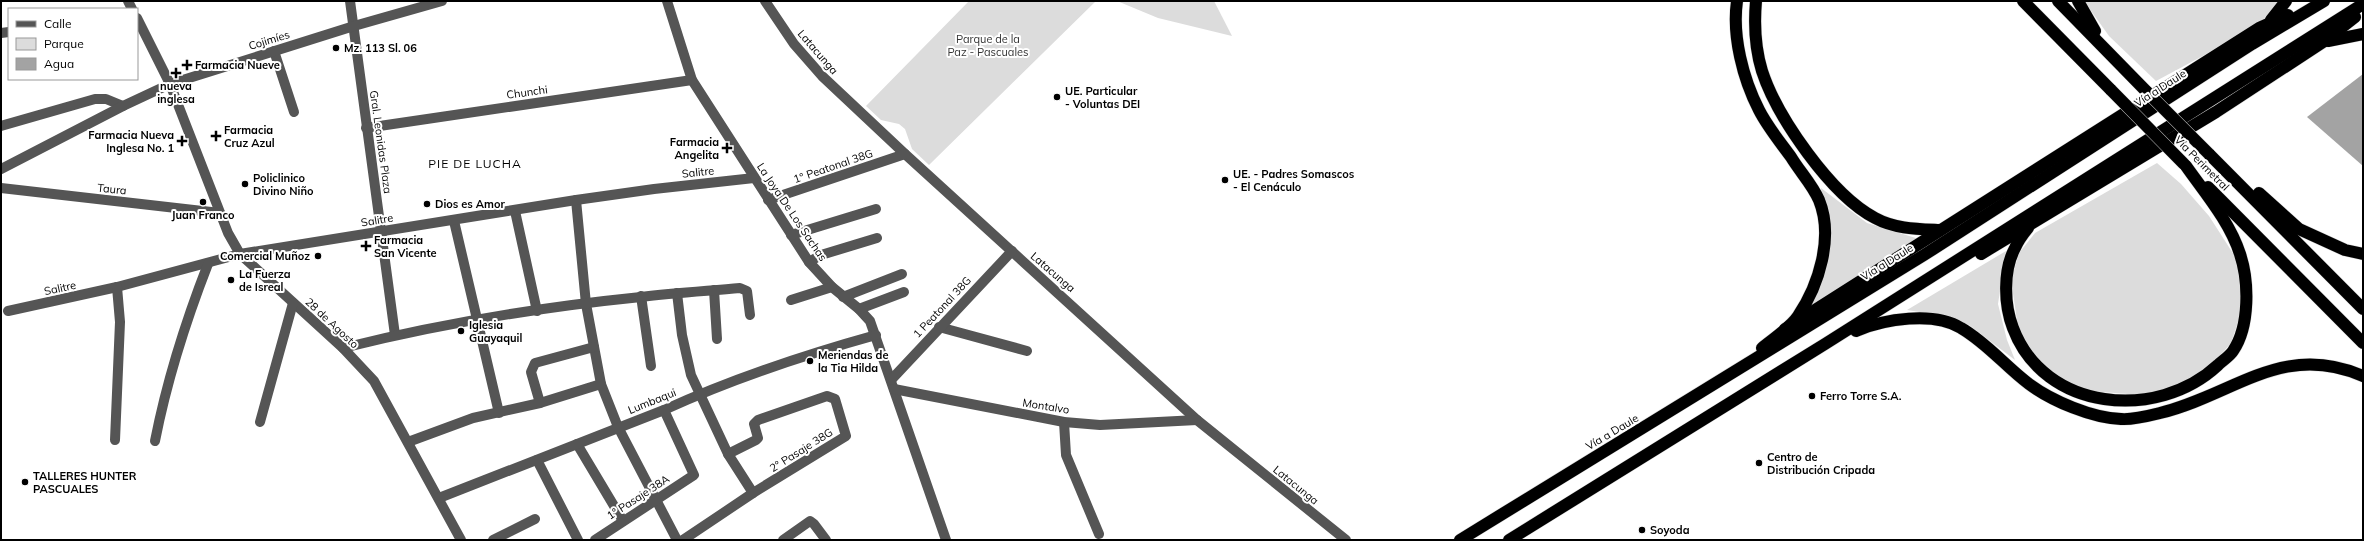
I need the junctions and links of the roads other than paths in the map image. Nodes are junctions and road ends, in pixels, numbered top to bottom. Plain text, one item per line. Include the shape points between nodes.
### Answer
1 (350, 1) edge
2 (442, 1) edge
3 (667, 1) edge
4 (765, 1) edge
5 (1737, 1) edge
6 (1756, 1) edge
7 (2022, 1) edge
8 (2058, 1) edge
9 (2078, 1) edge
10 (2286, 1) edge
11 (2318, 1) edge
12 (2324, 1) edge
13 (2363, 4) edge
14 (2363, 11) edge
15 (138, 23) edge
16 (354, 26) junction
17 (2259, 28) junction
18 (2363, 34) edge
19 (2323, 42) junction
20 (2104, 46) junction
21 (274, 51) junction
22 (692, 80) junction
23 (170, 84) junction
24 (123, 106) junction
25 (294, 112) dead end
26 (1, 126) edge
27 (366, 128) junction
28 (905, 154) junction
29 (2213, 157) junction
30 (2185, 165) junction
31 (1, 169) edge
32 (754, 178) junction
33 (1, 188) edge
34 (576, 200) junction
35 (768, 200) junction
36 (876, 209) dead end
37 (515, 211) junction
38 (220, 213) junction
39 (454, 221) junction
40 (2028, 228) junction
41 (1940, 230) junction
42 (381, 231) junction
43 (791, 235) junction
44 (877, 238) dead end
45 (1012, 251) junction
46 (240, 254) junction
47 (2363, 254) edge
48 (1924, 255) junction
49 (809, 262) junction
50 (208, 264) junction
51 (902, 274) dead end
52 (117, 287) junction
53 (832, 287) junction
54 (1916, 288) junction
55 (714, 290) junction
56 (904, 292) dead end
57 (678, 293) junction
58 (641, 296) junction
59 (843, 296) junction
60 (791, 300) dead end
61 (293, 303) junction
62 (586, 304) junction
63 (859, 309) junction
64 (2363, 309) edge
65 (8, 311) dead end
66 (537, 311) junction
67 (750, 315) dead end
68 (478, 321) junction
69 (940, 326) junction
70 (1785, 329) junction
71 (395, 335) junction
72 (876, 335) junction
73 (717, 339) dead end
74 (2363, 343) edge
75 (1825, 344) junction
76 (343, 348) junction
77 (594, 348) junction
78 (1027, 351) dead end
79 (651, 366) dead end
80 (2363, 376) edge
81 (1723, 380) junction
82 (601, 384) junction
83 (893, 385) junction
84 (699, 394) junction
85 (540, 403) junction
86 (664, 410) junction
87 (498, 413) junction
88 (1197, 420) junction
89 (260, 422) dead end
90 (1064, 422) junction
91 (618, 427) junction
92 (116, 440) dead end
93 (155, 441) dead end
94 (408, 442) junction
95 (577, 444) junction
96 (728, 454) junction
97 (537, 460) junction
98 (753, 493) junction
99 (439, 498) junction
100 (654, 500) junction
101 (535, 519) dead end
102 (622, 520) junction
103 (1099, 534) dead end
104 (786, 539) edge
105 (461, 540) edge
106 (493, 540) edge
107 (578, 540) edge
108 (595, 540) edge
109 (677, 540) edge
110 (682, 540) edge
111 (826, 540) edge
112 (946, 540) edge
113 (1346, 540) edge
114 (1460, 540) edge
115 (1509, 540) edge

1 - 16 street, Gral. Leonidas Plaza
2 - 16 street, Cojimíes
3 - 22 street, La Joya De Los Sachas
4 - 28 street, Latacunga via 794,44 822,76
5 - 70 highway via 1738,39 1745,75 1759,110 1808,180 1819,201 1824,222 1821,265 1798,317
6 - 41 highway via 1756,48 1771,94 1805,149 1834,187 1850,203 1876,219 1902,228
7 - 30 highway, Vía Perimetral, bridge
8 - 20 highway, Vía Perimetral
9 - 20 highway
10 - 17 highway via 2275,17
11 - 17 highway
12 - 48 highway, Vía a Daule via 2252,44
13 - 54 highway
14 - 19 highway
15 - 23 street, 28 de Agosto
16 - 21 street, Cojimíes
16 - 27 street, Gral. Leonidas Plaza
17 - 41 highway
18 - 19 highway
19 - 40 highway via 2216,112
20 - 29 highway, Vía Perimetral, bridge
21 - 23 street, Cojimíes
21 - 25 street
22 - 27 street, Chunchi
22 - 32 street, La Joya De Los Sachas
23 - 24 street, Cojimíes
23 - 38 street, 28 de Agosto
24 - 26 street via 106,99 95,99
24 - 31 street, Cojimíes
27 - 42 street, Gral. Leonidas Plaza
28 - 35 street, 1° Peatonal 38G
28 - 45 street, Latacunga
29 - 47 highway via 2226,163 2299,229 2345,250
29 - 64 highway, Vía Perimetral
30 - 40 highway via 2230,229 2240,254 2246,287 2244,322 2233,351 2206,376 2178,391 2140,400 2108,400 2080,395 2055,382 2034,365 2019,345 2008,317 2010,261 2014,249
30 - 74 highway, Vía Perimetral
32 - 34 street, Salitre
32 - 35 street, La Joya De Los Sachas
33 - 38 street, Taura
34 - 37 street, Salitre
34 - 62 street
35 - 43 street, La Joya De Los Sachas
36 - 43 street
37 - 39 street, Salitre
37 - 66 street
38 - 46 street, 28 de Agosto
39 - 42 street, Salitre
39 - 68 street
40 - 54 highway
41 - 48 highway
41 - 70 highway
42 - 46 street, Salitre
42 - 71 street, Gral. Leonidas Plaza
43 - 49 street, La Joya De Los Sachas
44 - 49 street via 821,255
45 - 69 street, 1 Peatonal 38G
45 - 88 street, Latacunga
46 - 50 street, Salitre
46 - 61 street, 28 de Agosto
48 - 81 highway, Vía a Daule
49 - 53 street, La Joya De Los Sachas
50 - 52 street, Salitre
50 - 93 street via 180,339 166,387
51 - 59 street
52 - 65 street, Salitre
52 - 92 street via 120,322
53 - 59 street, La Joya De Los Sachas
53 - 60 street
54 - 75 highway
55 - 57 street
55 - 67 street via 744,289 749,297
55 - 73 street
56 - 63 street
57 - 58 street
57 - 84 street via 682,335 691,375
58 - 62 street
58 - 79 street
59 - 63 street, La Joya De Los Sachas
61 - 76 street, 28 de Agosto
61 - 89 street
62 - 66 street
62 - 77 street
63 - 72 street, La Joya De Los Sachas via 870,321
66 - 68 street
68 - 71 street
68 - 87 street
69 - 78 street
69 - 83 street, 1 Peatonal 38G
70 - 81 highway
71 - 76 street
72 - 83 street, La Joya De Los Sachas
72 - 84 street, Lumbaqui via 810,353
75 - 80 highway via 1866,327 1889,321 1915,318 1940,320 1960,327 1989,348 2029,384 2061,403 2121,419 2179,409 2257,375 2287,365 2316,363 2349,370
75 - 115 highway
76 - 94 street, 28 de Agosto via 374,381
77 - 82 street
77 - 85 street via 535,363 531,372
81 - 114 highway, Vía a Daule
82 - 85 street
82 - 91 street
83 - 90 street, Montalvo
83 - 112 street, La Joya De Los Sachas
84 - 86 street, Lumbaqui
84 - 96 street
85 - 87 street
86 - 91 street, Lumbaqui
86 - 100 street, 1° Pasaje 38A via 694,475
87 - 94 street via 473,418
88 - 90 street, Montalvo via 1100,425
88 - 113 street, Latacunga
90 - 103 street via 1066,455
91 - 95 street, Lumbaqui
91 - 100 street
94 - 99 street, 28 de Agosto
95 - 97 street, Lumbaqui
95 - 102 street
96 - 98 street
96 - 98 street, 2° Pasaje 38G via 758,438 754,424 758,420 826,396 835,399 846,436
97 - 99 street, Lumbaqui
97 - 107 street
98 - 110 street, 2° Pasaje 38G
99 - 105 street, 28 de Agosto
100 - 102 street, 1° Pasaje 38A
100 - 109 street
101 - 106 street
102 - 108 street, 1° Pasaje 38A
104 - 111 street via 810,522

